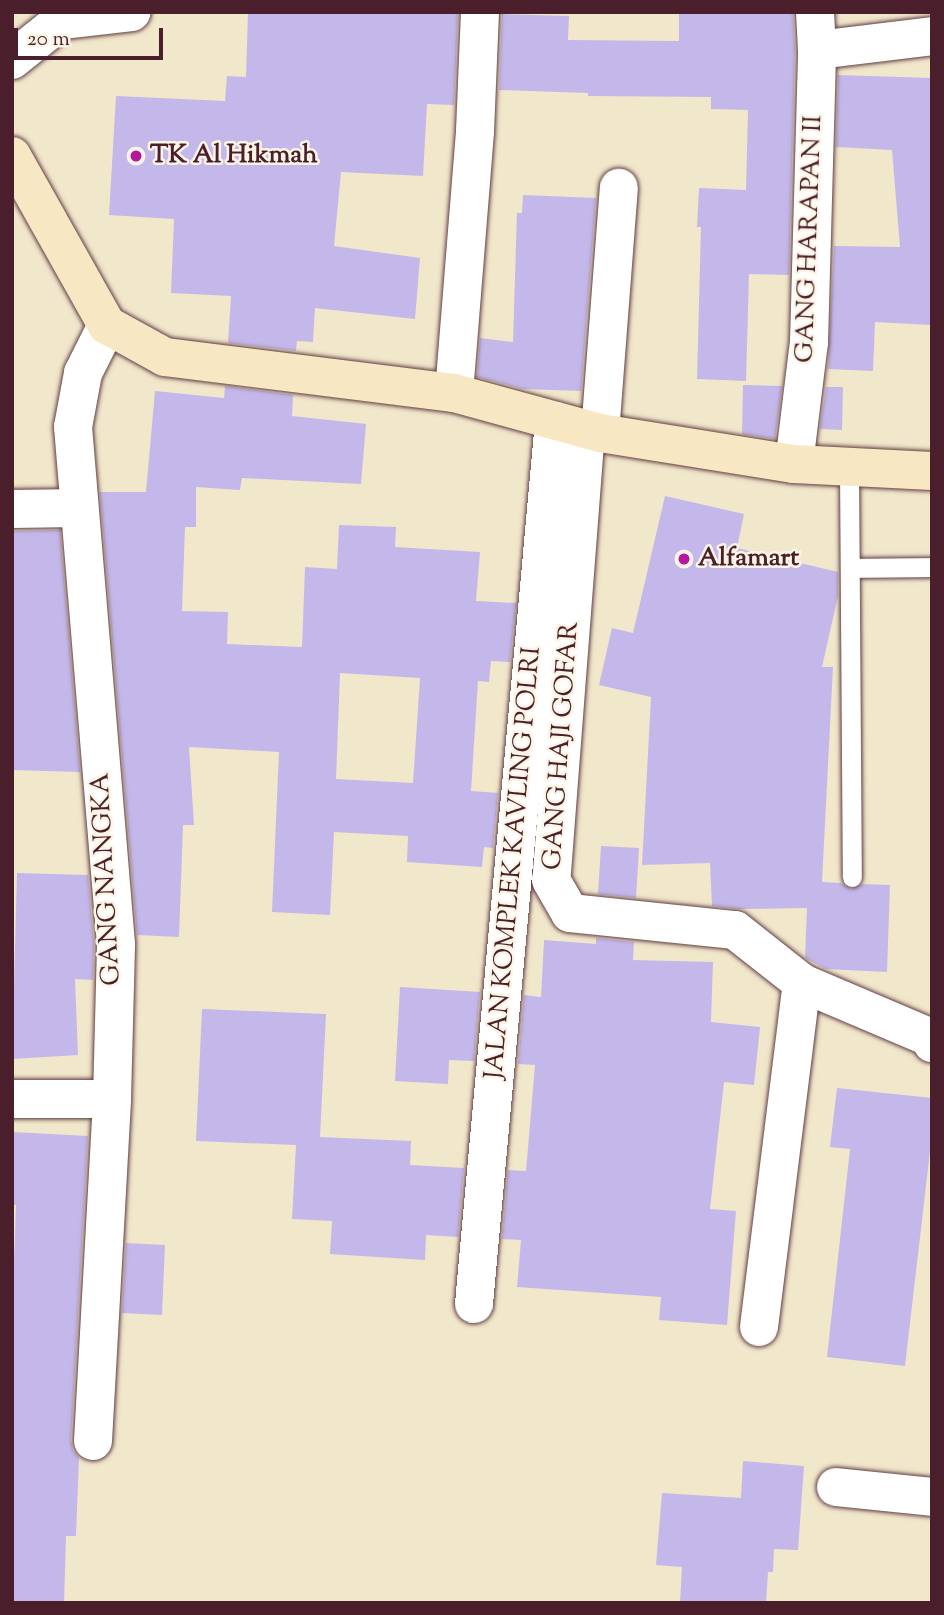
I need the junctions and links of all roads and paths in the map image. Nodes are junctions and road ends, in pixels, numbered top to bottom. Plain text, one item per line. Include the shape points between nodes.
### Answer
1 (132, 12) edge
2 (480, 12) edge
3 (815, 12) edge
4 (68, 16) edge
5 (932, 36) edge
6 (817, 50) junction
7 (12, 60) edge
8 (12, 156) edge
9 (619, 188) dead end
10 (107, 325) junction
11 (454, 393) junction
12 (580, 428) junction
13 (794, 464) junction
14 (849, 467) junction
15 (932, 471) edge
16 (79, 508) junction
17 (12, 509) edge
18 (932, 567) edge
19 (850, 568) junction
20 (852, 877) dead end
21 (802, 983) junction
22 (932, 1043) edge
23 (12, 1099) edge
24 (112, 1099) junction
25 (474, 1304) dead end
26 (759, 1326) dead end
27 (93, 1441) dead end
28 (836, 1487) dead end
29 (932, 1497) edge

1 - 4 street
2 - 11 street
3 - 6 street, GANG HARAPAN II
4 - 7 street
5 - 6 street
6 - 13 street, GANG HARAPAN II via 809,342
8 - 10 main road
9 - 12 street
10 - 11 main road via 165,357
10 - 16 street, GANG NANGKA via 83,373 73,427
11 - 12 main road
12 - 13 main road
12 - 21 street, GANG HAJI GOFAR via 551,880 570,914 735,930
12 - 25 street, JALAN KOMPLEK KAVLING POLRI
13 - 14 main road
14 - 15 main road
14 - 19 lane
16 - 17 street
16 - 24 street, GANG NANGKA via 116,944
18 - 19 lane
19 - 20 lane
21 - 22 street, GANG HAJI GOFAR via 929,1037
21 - 26 street
23 - 24 street
24 - 27 street, GANG NANGKA
28 - 29 street

